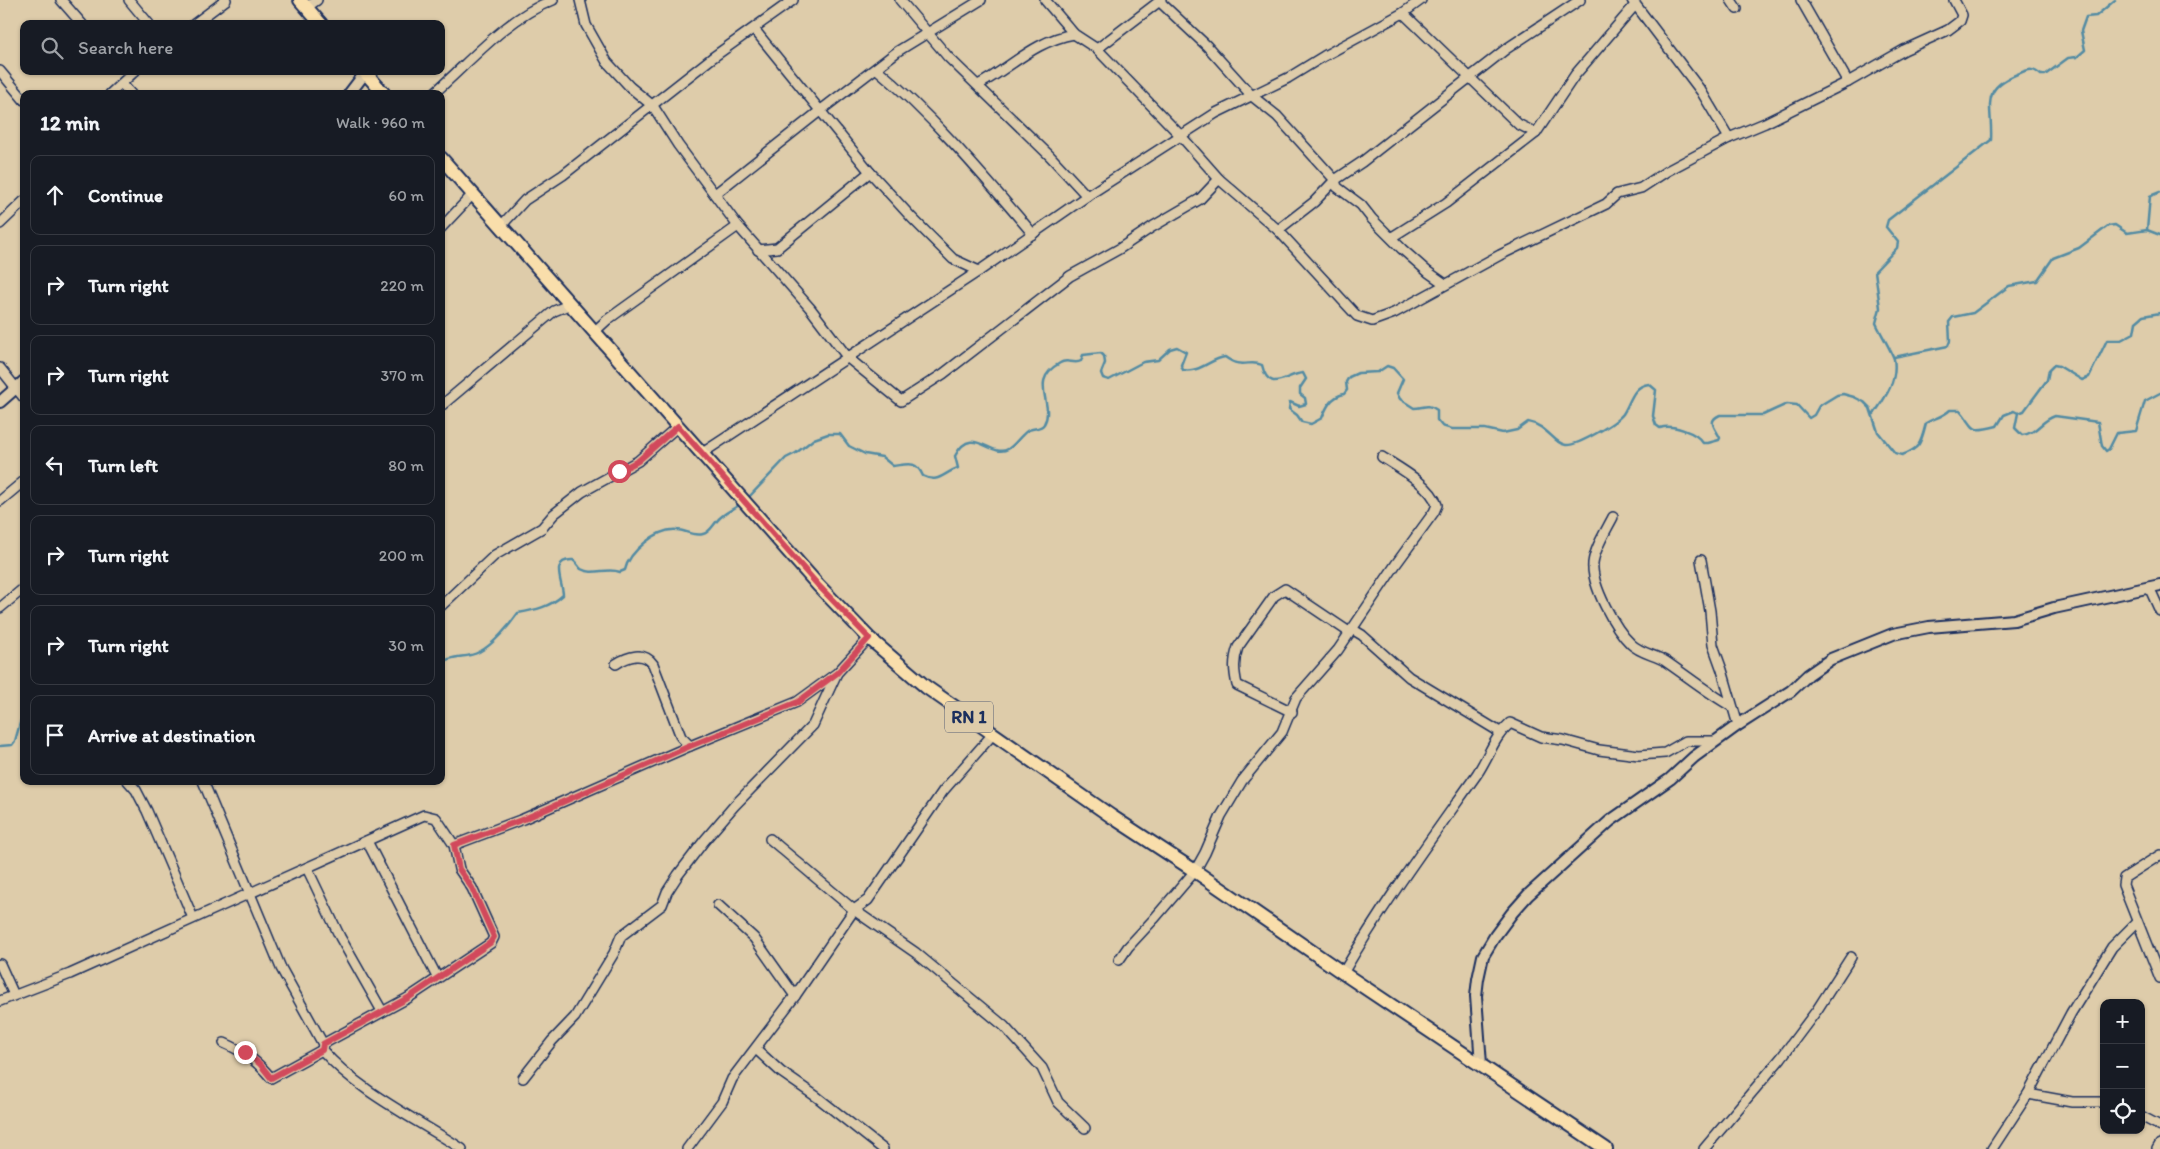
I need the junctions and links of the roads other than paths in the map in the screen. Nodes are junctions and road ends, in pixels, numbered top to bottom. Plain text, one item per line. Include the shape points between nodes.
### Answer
1 (61, 0) edge
2 (129, 0) edge
3 (226, 0) edge
4 (553, 0) edge
5 (580, 0) edge
6 (792, 0) edge
7 (900, 0) edge
8 (982, 0) edge
9 (1045, 0) edge
10 (1421, 0) edge
11 (1731, 0) edge
12 (1802, 0) edge
13 (1954, 0) edge
14 (1160, 1) edge
15 (1576, 1) edge
16 (308, 2) edge
17 (1633, 3) edge
18 (1737, 9) dead end
19 (1403, 13) junction
20 (78, 20) edge
21 (146, 20) edge
22 (199, 20) edge
23 (319, 20) edge
24 (754, 28) junction
25 (927, 33) junction
26 (1074, 34) junction
27 (1097, 49) junction
28 (877, 69) junction
29 (0, 71) edge
30 (362, 75) edge
31 (367, 75) edge
32 (128, 76) edge
33 (1472, 77) junction
34 (1848, 82) junction
35 (978, 85) junction
36 (114, 90) edge
37 (130, 90) edge
38 (353, 90) edge
39 (380, 90) edge
40 (438, 90) edge
41 (20, 95) edge
42 (1252, 96) junction
43 (654, 106) junction
44 (821, 110) junction
45 (1536, 133) junction
46 (1181, 136) junction
47 (1729, 138) junction
48 (445, 162) edge
49 (870, 172) junction
50 (1219, 179) junction
51 (1335, 180) junction
52 (473, 194) junction
53 (715, 194) junction
54 (1087, 196) junction
55 (20, 206) edge
56 (0, 224) edge
57 (445, 224) edge
58 (501, 226) junction
59 (738, 226) junction
60 (1278, 230) junction
61 (1033, 234) junction
62 (1392, 237) junction
63 (758, 250) junction
64 (979, 272) junction
65 (1445, 284) junction
66 (570, 304) junction
67 (595, 331) junction
68 (848, 358) junction
69 (0, 368) edge
70 (20, 384) edge
71 (0, 402) edge
72 (445, 403) edge
73 (678, 426) junction
74 (701, 454) junction
75 (1382, 457) dead end
76 (20, 484) edge
77 (0, 501) edge
78 (1613, 517) dead end
79 (1701, 560) dead end
80 (2155, 586) edge
81 (20, 591) edge
82 (445, 602) edge
83 (0, 608) edge
84 (2160, 611) edge
85 (1350, 630) junction
86 (869, 638) junction
87 (616, 664) dead end
88 (837, 673) junction
89 (1731, 706) junction
90 (1292, 712) junction
91 (1738, 725) junction
92 (1500, 732) junction
93 (993, 734) junction
94 (1716, 741) junction
95 (690, 746) junction
96 (132, 785) edge
97 (205, 785) edge
98 (770, 839) dead end
99 (367, 841) junction
100 (454, 845) junction
101 (2160, 855) edge
102 (307, 868) junction
103 (1195, 871) junction
104 (249, 893) junction
105 (718, 905) dead end
106 (854, 910) junction
107 (193, 918) junction
108 (2137, 922) junction
109 (1851, 957) dead end
110 (1119, 960) dead end
111 (0, 964) edge
112 (1343, 973) junction
113 (437, 977) junction
114 (2160, 978) edge
115 (14, 995) junction
116 (795, 996) junction
117 (0, 1001) edge
118 (382, 1011) junction
119 (224, 1043) dead end
120 (322, 1047) junction
121 (756, 1049) junction
122 (1481, 1064) junction
123 (523, 1078) dead end
124 (2028, 1094) junction
125 (2100, 1102) edge
126 (2145, 1118) edge
127 (2160, 1126) edge
128 (1085, 1128) dead end
129 (2160, 1144) edge
130 (462, 1149) edge
131 (687, 1149) edge
132 (883, 1149) edge
133 (1606, 1149) edge
134 (1704, 1149) edge
135 (1992, 1149) edge
136 (2157, 1149) edge

1 - 20 street
2 - 21 street
3 - 22 street
4 - 40 street via 503,30
5 - 43 street via 586,25 607,62 630,87
6 - 24 street
7 - 25 street
8 - 25 street
9 - 26 street
10 - 19 street
11 - 18 street
12 - 34 street
13 - 34 street via 1962,15 1960,21
14 - 27 street
14 - 42 street
15 - 33 street via 1506,49
16 - 23 main road
17 - 45 street via 1575,75
17 - 47 street via 1701,91
19 - 33 street
19 - 42 street
24 - 43 street
24 - 44 street
25 - 28 street
25 - 35 street
26 - 27 street
26 - 35 street via 1040,45
27 - 46 street
28 - 44 street
28 - 61 street via 906,93 954,142
29 - 41 street
30 - 38 street
31 - 39 main road
32 - 36 street
32 - 37 street
33 - 45 street via 1518,124
33 - 51 street
34 - 47 street
35 - 54 street
42 - 46 street via 1216,113
42 - 51 street via 1277,116
43 - 53 street
43 - 58 street via 525,200
44 - 49 street
44 - 53 street
45 - 62 street via 1446,203
46 - 50 street
46 - 54 street
47 - 65 street via 1641,188 1617,194 1606,204
48 - 52 main road, RN 1
49 - 63 street via 778,248
49 - 64 street via 953,259
50 - 60 street
50 - 68 street via 1200,199 1070,276 944,374 905,398 900,400 891,394
51 - 60 street via 1314,202
51 - 62 street via 1337,187 1361,205 1372,220
52 - 57 street
52 - 58 main road, RN 1
53 - 59 street
54 - 61 street
55 - 56 street
58 - 66 main road, RN 1
59 - 63 street
59 - 67 street
60 - 65 street via 1362,318 1372,321 1394,313
61 - 64 street
62 - 65 street
63 - 68 street via 810,308
64 - 68 street
66 - 67 main road, RN 1
66 - 72 street via 541,321
67 - 73 main road, RN 1
68 - 74 street
69 - 70 street
70 - 71 street
73 - 74 main road, RN 1
73 - 82 street via 638,461 582,492 542,528 495,555
74 - 86 main road, RN 1
75 - 85 street via 1421,483 1434,496 1437,505
76 - 77 street
78 - 89 street via 1599,546 1594,576 1621,634 1633,646 1663,660
79 - 89 street via 1713,645
80 - 84 street
80 - 91 street via 2014,620 1930,627 1893,634 1831,660
81 - 83 street
85 - 90 street via 1338,650 1296,698
85 - 90 street via 1285,589 1274,596 1238,647 1233,669 1237,685
85 - 92 street via 1362,635 1409,677
86 - 88 street
86 - 93 main road, RN 1 via 926,687
87 - 95 street via 640,656 649,658 681,737
88 - 95 street via 798,702
88 - 123 street via 813,725 704,841 678,875 662,905 620,936 614,953 575,1017
89 - 91 street
90 - 103 street via 1282,732 1238,788
91 - 94 street
92 - 94 street via 1510,723 1541,737 1639,755 1666,753 1686,741
92 - 112 street via 1478,772
93 - 103 main road, RN 1
93 - 106 street via 943,791 868,900
94 - 122 street via 1670,779 1610,821 1528,896 1495,936 1483,956 1476,996
95 - 100 street via 571,799
96 - 107 street via 147,811
97 - 104 street
98 - 106 street
99 - 100 street via 424,815 436,818
99 - 102 street
99 - 113 street
100 - 113 street via 459,869 472,888 494,937 490,943
101 - 108 street via 2124,878 2123,885
102 - 104 street
102 - 118 street via 340,937
103 - 110 street
103 - 112 main road, RN 1
104 - 107 street
104 - 120 street via 281,968
105 - 116 street via 754,938
106 - 116 street
106 - 128 street via 916,953 1004,1026 1042,1068 1058,1102
107 - 115 street via 70,974
108 - 114 street
108 - 124 street via 2112,947 2071,1013
109 - 134 street via 1818,1010 1782,1058
111 - 115 street
112 - 122 main road, RN 1
113 - 118 street via 408,998
115 - 117 street
116 - 121 street
118 - 120 street
119 - 120 street via 245,1052 271,1078
120 - 130 street via 340,1068 401,1112
121 - 131 street via 732,1078 722,1102
121 - 132 street via 781,1072
122 - 133 main road, RN 1
124 - 125 street via 2072,1102
124 - 135 street
126 - 127 street
129 - 136 street

